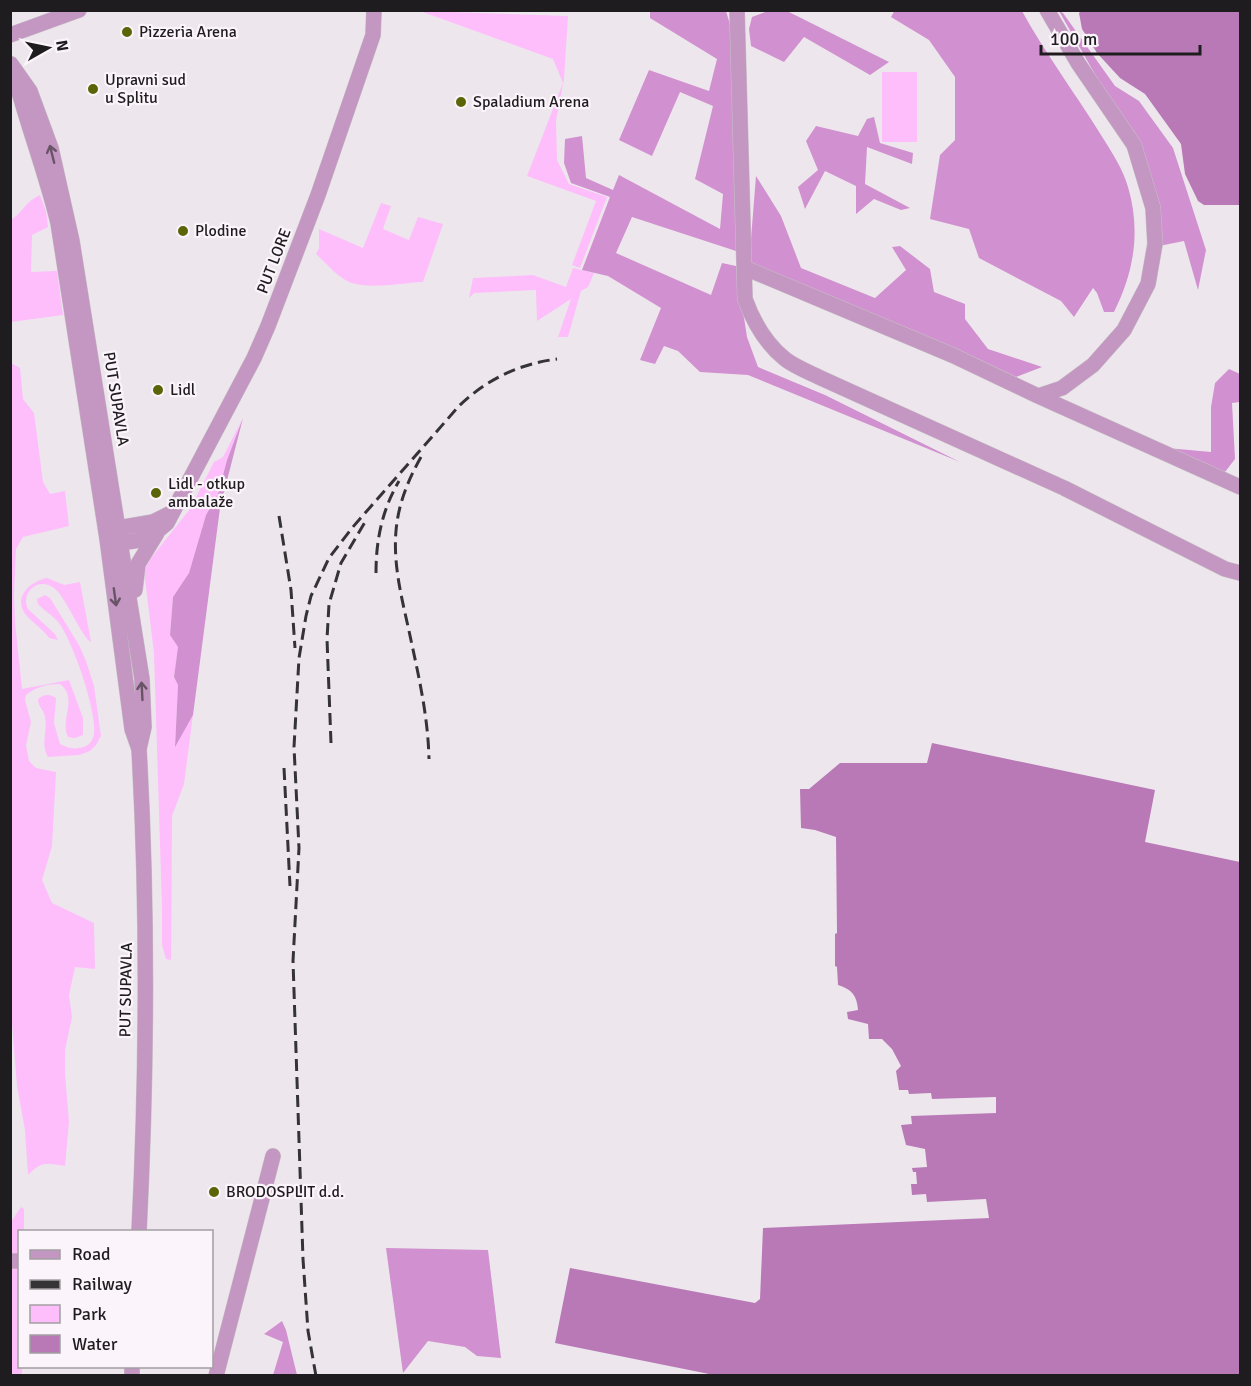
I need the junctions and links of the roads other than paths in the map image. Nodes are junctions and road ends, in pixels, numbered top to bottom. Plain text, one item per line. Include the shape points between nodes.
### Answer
1 (79, 10) edge
2 (374, 10) edge
3 (737, 10) edge
4 (1047, 10) edge
5 (10, 35) edge
6 (11, 63) edge
7 (745, 268) junction
8 (1038, 396) junction
9 (1240, 487) edge
10 (174, 512) junction
11 (159, 531) junction
12 (115, 536) junction
13 (1240, 573) edge
14 (132, 617) junction
15 (140, 749) junction
16 (273, 1156) dead end
17 (139, 1230) edge
18 (216, 1376) edge

1 - 5 street
2 - 10 street, PUT LORE via 373,35 268,326
3 - 7 street
4 - 8 street via 1134,145 1153,208 1155,244 1148,284 1124,330 1093,364 1062,388
6 - 12 street, PUT SUPAVLA via 58,224
7 - 8 street
7 - 13 street via 745,299 752,319 785,359
8 - 9 street
10 - 11 street, PUT LORE
10 - 12 street
11 - 12 street via 141,540
11 - 14 street, PUT LORE via 136,569
12 - 14 street, PUT SUPAVLA
12 -> 15 street, PUT SUPAVLA via 132,729
15 -> 14 street, PUT SUPAVLA via 144,727 142,679
15 - 17 street, PUT SUPAVLA via 145,902
16 - 18 street

